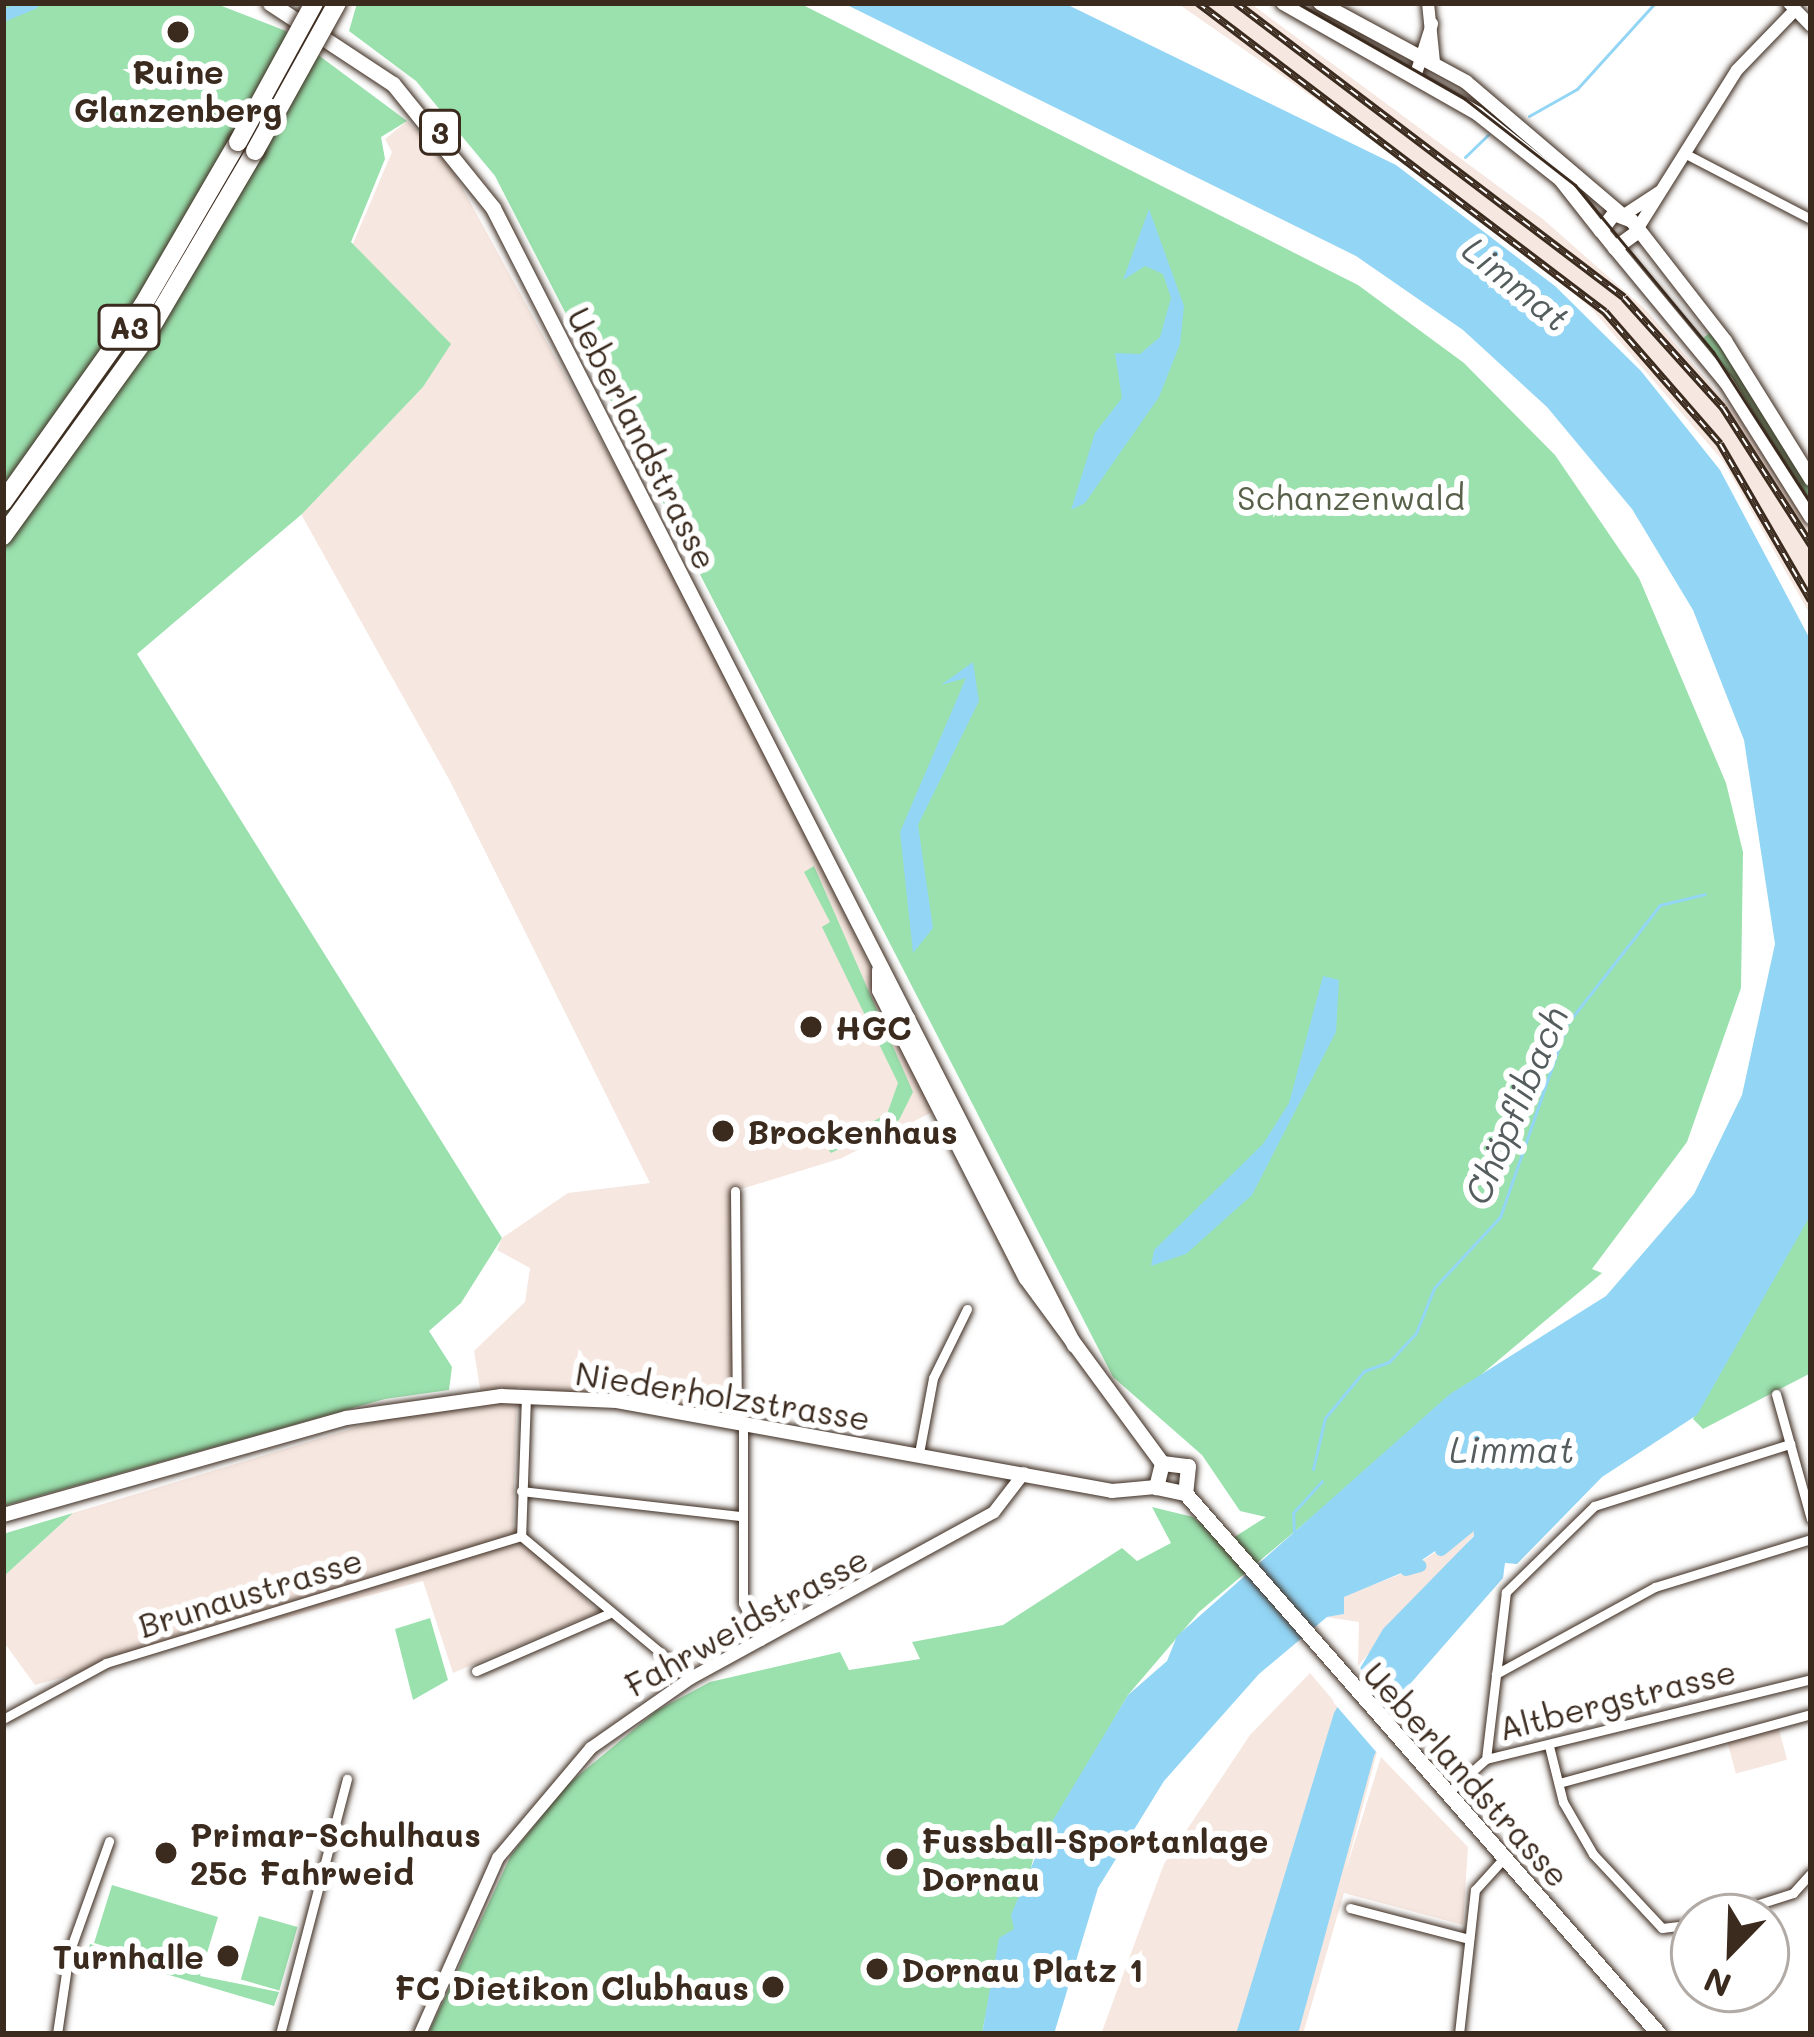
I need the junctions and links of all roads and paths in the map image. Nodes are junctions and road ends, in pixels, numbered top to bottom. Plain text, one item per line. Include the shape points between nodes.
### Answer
1 (271, 3) edge
2 (314, 3) edge
3 (337, 3) edge
4 (1283, 3) edge
5 (1320, 3) edge
6 (1428, 3) edge
7 (1792, 6) edge
8 (1432, 24) junction
9 (1811, 26) edge
10 (1417, 52) junction
11 (1434, 62) junction
12 (1415, 77) junction
13 (246, 147) junction
14 (1684, 153) junction
15 (1660, 191) junction
16 (1622, 214) junction
17 (1811, 218) edge
18 (1601, 231) junction
19 (1636, 232) junction
20 (1615, 248) junction
21 (1807, 462) edge
22 (1811, 479) edge
23 (3, 502) edge
24 (1811, 518) edge
25 (3, 536) edge
26 (735, 1191) dead end
27 (968, 1309) dead end
28 (1776, 1394) dead end
29 (526, 1396) junction
30 (740, 1421) junction
31 (1790, 1444) junction
32 (919, 1453) junction
33 (1162, 1462) junction
34 (1024, 1473) junction
35 (1156, 1487) junction
36 (521, 1491) junction
37 (1186, 1493) junction
38 (3, 1515) edge
39 (740, 1516) junction
40 (1811, 1519) edge
41 (521, 1536) junction
42 (1811, 1539) edge
43 (608, 1614) junction
44 (761, 1641) junction
45 (476, 1671) dead end
46 (1496, 1674) junction
47 (691, 1678) junction
48 (1811, 1679) edge
49 (1811, 1714) edge
50 (3, 1719) edge
51 (1549, 1745) junction
52 (1486, 1759) junction
53 (347, 1780) dead end
54 (1558, 1784) junction
55 (1447, 1794) junction
56 (109, 1841) dead end
57 (1504, 1858) junction
58 (1811, 1873) edge
59 (1780, 1893) edge
60 (1350, 1908) dead end
61 (1670, 1925) edge
62 (1469, 1939) junction
63 (57, 2034) edge
64 (280, 2034) edge
65 (420, 2034) edge
66 (1459, 2034) edge
67 (1660, 2034) edge

1 - 33 main road, Ueberlandstrasse / 3 via 394,84 494,208 1000,1216 1074,1345
2 - 13 highway, A3, bridge
3 - 13 highway, A3, bridge
4 - 12 main road
5 - 10 main road
6 - 8 street
7 - 9 street
7 - 14 street via 1737,70
8 - 10 street
8 - 11 street
10 - 11 main road
10 - 12 street
11 - 16 main road via 1534,133
12 - 18 main road via 1542,164
13 - 23 highway, A3
13 - 25 highway, A3 via 142,344
14 - 15 street
14 - 17 street
15 - 16 street
15 - 19 street
16 - 18 main road
16 - 19 main road
18 - 20 main road
19 - 20 main road
19 - 21 main road via 1725,340
20 - 24 main road via 1726,382
21 - 22 main road
26 - 30 street
27 - 32 street via 933,1378
28 - 31 street
29 - 30 main road, Niederholzstrasse
29 - 36 street
29 - 38 main road, Niederholzstrasse via 346,1418
30 - 32 main road, Niederholzstrasse
30 - 39 street
31 - 40 street
31 - 46 street via 1594,1506 1506,1592
32 - 34 main road, Niederholzstrasse
33 - 35 main road
33 - 37 main road, Ueberlandstrasse via 1188,1466
34 - 35 main road, Niederholzstrasse via 1126,1493
34 - 44 street, Fahrweidstrasse via 994,1512
35 - 37 main road
36 - 39 street
36 - 41 street
37 - 55 main road, Ueberlandstrasse via 1328,1652 1340,1680
39 - 44 street via 743,1603
41 - 43 street
41 - 50 street, Brunaustrasse via 106,1663
42 - 46 street via 1655,1587
43 - 45 street
43 - 47 street
44 - 47 street, Fahrweidstrasse
46 - 52 street
47 - 65 street, Fahrweidstrasse via 591,1748 525,1820 464,1921
48 - 51 street, Altbergstrasse
49 - 54 street
51 - 52 street, Altbergstrasse
51 - 54 street
52 - 55 street, Altbergstrasse
53 - 64 street
54 - 61 street via 1584,1842 1659,1926
55 - 57 main road, Ueberlandstrasse
56 - 63 street via 69,1953
57 - 62 street via 1476,1886
57 - 67 main road, Ueberlandstrasse
58 - 59 street
60 - 62 street
62 - 66 street

